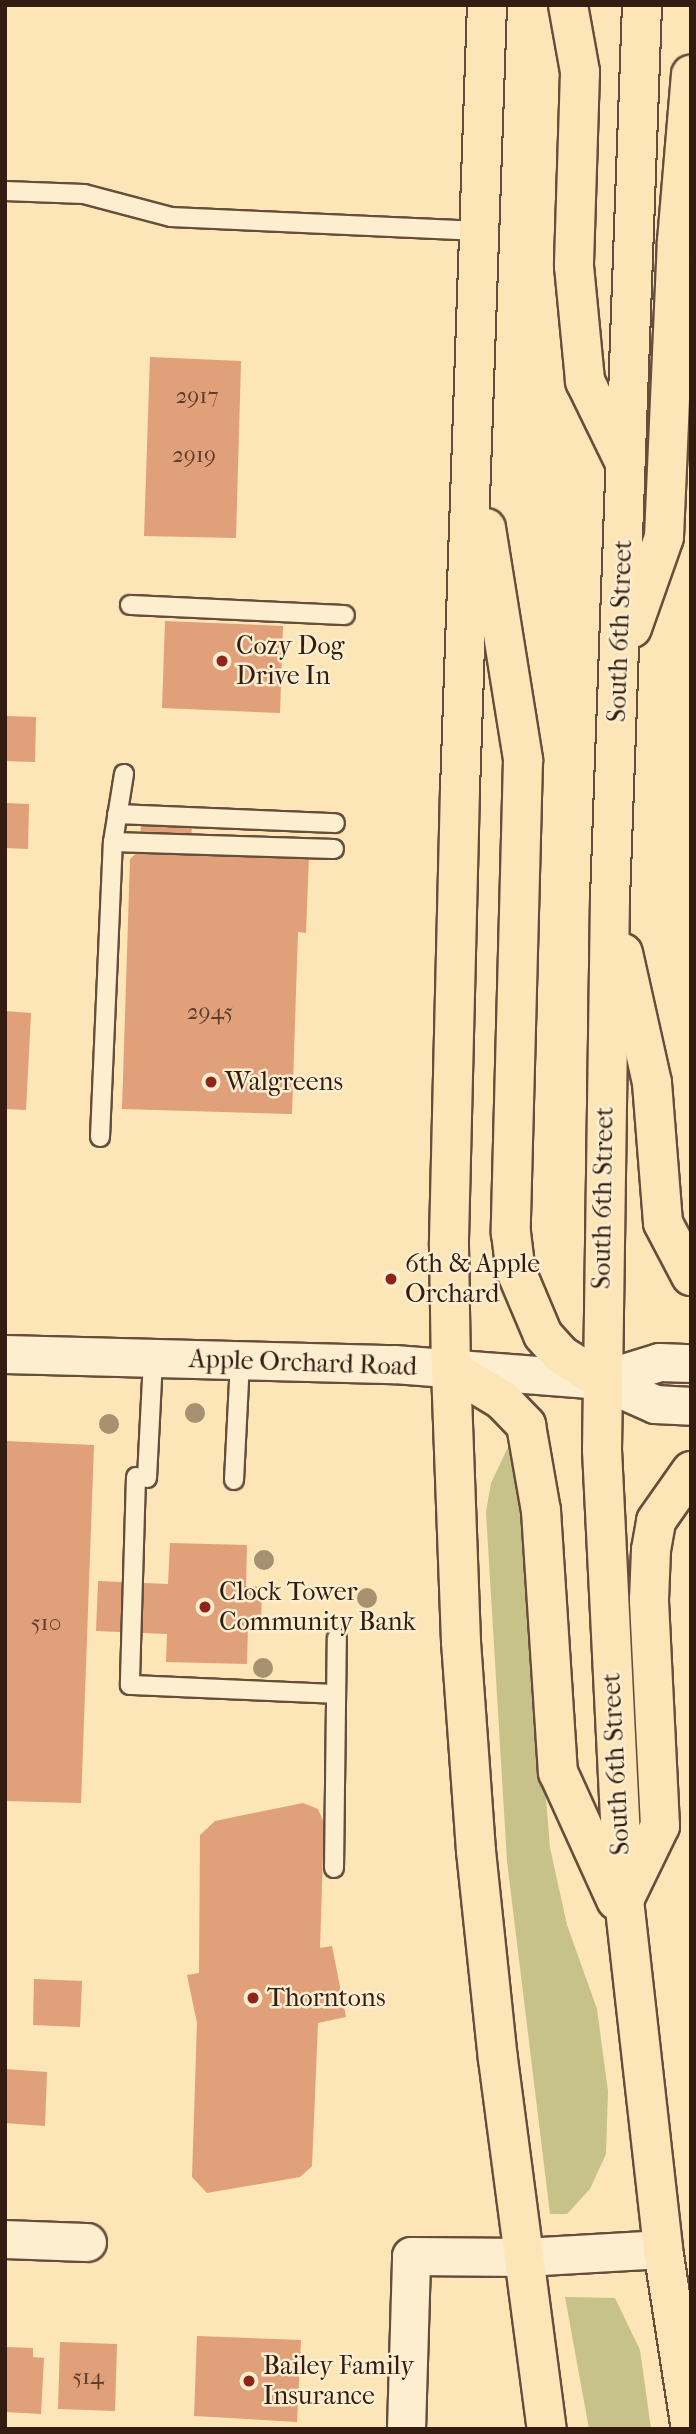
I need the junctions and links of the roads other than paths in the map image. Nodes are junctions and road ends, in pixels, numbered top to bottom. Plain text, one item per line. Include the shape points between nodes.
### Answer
1 (487, 5) edge
2 (568, 5) edge
3 (642, 5) edge
4 (691, 75) edge
5 (5, 191) edge
6 (480, 231) junction
7 (472, 438) junction
8 (626, 466) junction
9 (130, 605) dead end
10 (345, 615) dead end
11 (619, 667) junction
12 (124, 774) dead end
13 (117, 814) junction
14 (335, 823) dead end
15 (113, 842) junction
16 (334, 849) dead end
17 (610, 898) junction
18 (100, 1138) dead end
19 (691, 1276) edge
20 (5, 1354) edge
21 (153, 1358) junction
22 (240, 1361) junction
23 (691, 1363) edge
24 (451, 1369) junction
25 (601, 1380) junction
26 (691, 1406) edge
27 (691, 1471) edge
28 (234, 1480) dead end
29 (337, 1637) dead end
30 (336, 1694) junction
31 (334, 1868) dead end
32 (625, 1912) junction
33 (5, 2239) edge
34 (87, 2242) dead end
35 (663, 2249) junction
36 (524, 2257) junction
37 (405, 2429) edge
38 (547, 2429) edge
39 (691, 2429) edge

1 - 6 main road
2 - 8 main road via 580,72 574,266 585,381
3 - 8 main road, South 6th Street
4 - 11 main road via 677,241 664,537
5 - 6 lane via 84,194 171,218
6 - 7 main road
7 - 24 main road via 450,1191
7 - 25 main road via 523,760 511,1233 516,1271 543,1335 561,1355
8 - 11 main road, South 6th Street
9 - 10 lane
11 - 17 main road, South 6th Street
12 - 13 lane
13 - 14 lane
13 - 15 lane
15 - 16 lane
15 - 18 lane
17 - 19 main road via 652,1083 663,1223
17 - 25 main road, South 6th Street
20 - 21 street, Apple Orchard Road
21 - 22 street, Apple Orchard Road
21 - 30 lane via 141,1477 130,1685
22 - 24 street, Apple Orchard Road
22 - 28 lane
23 - 25 street, Apple Orchard Road via 659,1362
24 - 25 street, Apple Orchard Road
24 - 32 main road via 502,1401 526,1425 541,1511 558,1772
24 - 36 main road via 461,1642 476,1852
25 - 26 street, Apple Orchard Road via 655,1404
25 - 32 main road, South 6th Street via 605,1574
27 - 32 main road via 656,1521 651,1550 649,1600 660,1826
29 - 30 lane
30 - 31 lane
32 - 35 main road, South 6th Street
33 - 34 street
35 - 36 street
35 - 39 main road, South 6th Street
36 - 37 street via 411,2256
36 - 38 main road

